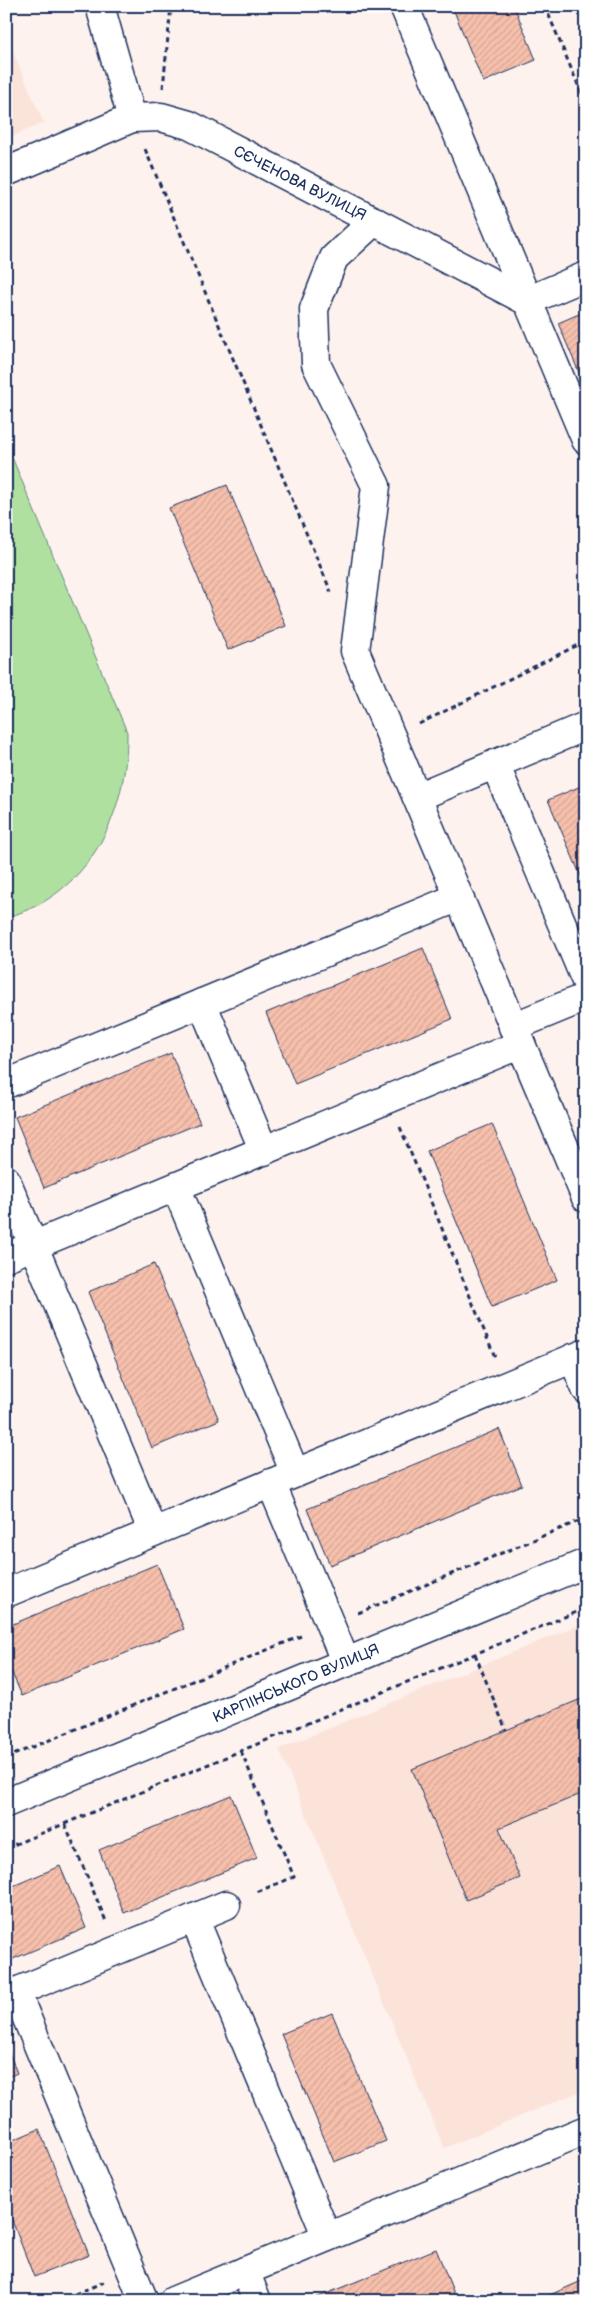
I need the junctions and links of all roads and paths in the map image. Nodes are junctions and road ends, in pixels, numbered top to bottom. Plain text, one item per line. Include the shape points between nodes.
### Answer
1 (100, 6) edge
2 (171, 6) edge
3 (404, 6) edge
4 (545, 6) edge
5 (586, 104) edge
6 (160, 117) junction
7 (132, 118) junction
8 (6, 172) edge
9 (374, 221) junction
10 (586, 276) edge
11 (527, 301) junction
12 (586, 440) edge
13 (332, 596) dead end
14 (586, 641) edge
15 (586, 726) edge
16 (392, 738) junction
17 (495, 764) junction
18 (417, 797) junction
19 (459, 897) junction
20 (586, 980) edge
21 (586, 996) edge
22 (202, 1003) junction
23 (517, 1035) junction
24 (6, 1084) edge
25 (388, 1099) junction
26 (264, 1151) junction
27 (6, 1180) edge
28 (176, 1187) junction
29 (586, 1198) edge
30 (34, 1246) junction
31 (6, 1257) edge
32 (579, 1355) edge
33 (507, 1385) junction
34 (586, 1388) edge
35 (283, 1478) junction
36 (586, 1518) edge
37 (153, 1532) junction
38 (586, 1563) edge
39 (6, 1593) edge
40 (586, 1608) edge
41 (330, 1624) junction
42 (475, 1654) junction
43 (346, 1663) junction
44 (506, 1730) dead end
45 (241, 1751) junction
46 (6, 1758) edge
47 (6, 1804) edge
48 (65, 1824) junction
49 (6, 1848) edge
50 (226, 1905) joint
51 (194, 1918) junction
52 (117, 1950) junction
53 (584, 2136) edge
54 (326, 2237) junction
55 (132, 2270) junction
56 (245, 2271) junction
57 (6, 2282) edge
58 (14, 2301) edge
59 (58, 2301) edge
60 (144, 2301) edge
61 (173, 2301) edge
62 (257, 2301) edge

1 - 7 street
2 - 6 path
3 - 11 street
4 - 5 path
6 - 7 street, СЄЧЕНОВА ВУЛИЦЯ
6 - 9 street, СЄЧЕНОВА ВУЛИЦЯ via 189,125
7 - 8 street, СЄЧЕНОВА ВУЛИЦЯ
7 - 13 path
9 - 11 street, СЄЧЕНОВА ВУЛИЦЯ
9 - 16 street via 334,258 314,309 316,364 376,486 355,651
10 - 11 street
11 - 12 street
14 - 16 path
15 - 17 street
16 - 18 street
17 - 18 street
17 - 20 street
18 - 19 street
19 - 22 street
19 - 23 street
21 - 23 street
22 - 24 street
22 - 26 street
23 - 25 street
23 - 29 street
25 - 26 street
25 - 33 path
26 - 28 street
27 - 30 street
28 - 30 street
28 - 35 street
30 - 31 street
30 - 37 street
32 - 33 street
32 - 34 street
33 - 35 street
35 - 37 street
35 - 41 street
36 - 41 path
37 - 39 street
38 - 43 street, КАРПІНСЬКОГО ВУЛИЦЯ
40 - 42 path
41 - 43 street
41 - 46 path
42 - 44 path
42 - 45 path
43 - 47 street, КАРПІНСЬКОГО ВУЛИЦЯ
45 - 48 path
45 - 50 path via 294,1877
48 - 49 path
48 - 52 path
50 - 51 street
51 - 52 street
51 - 54 street
52 - 55 street via 16,1992
53 - 54 street
54 - 56 street
55 - 59 path
55 - 60 street
56 - 61 street
56 - 62 street
57 - 58 path

